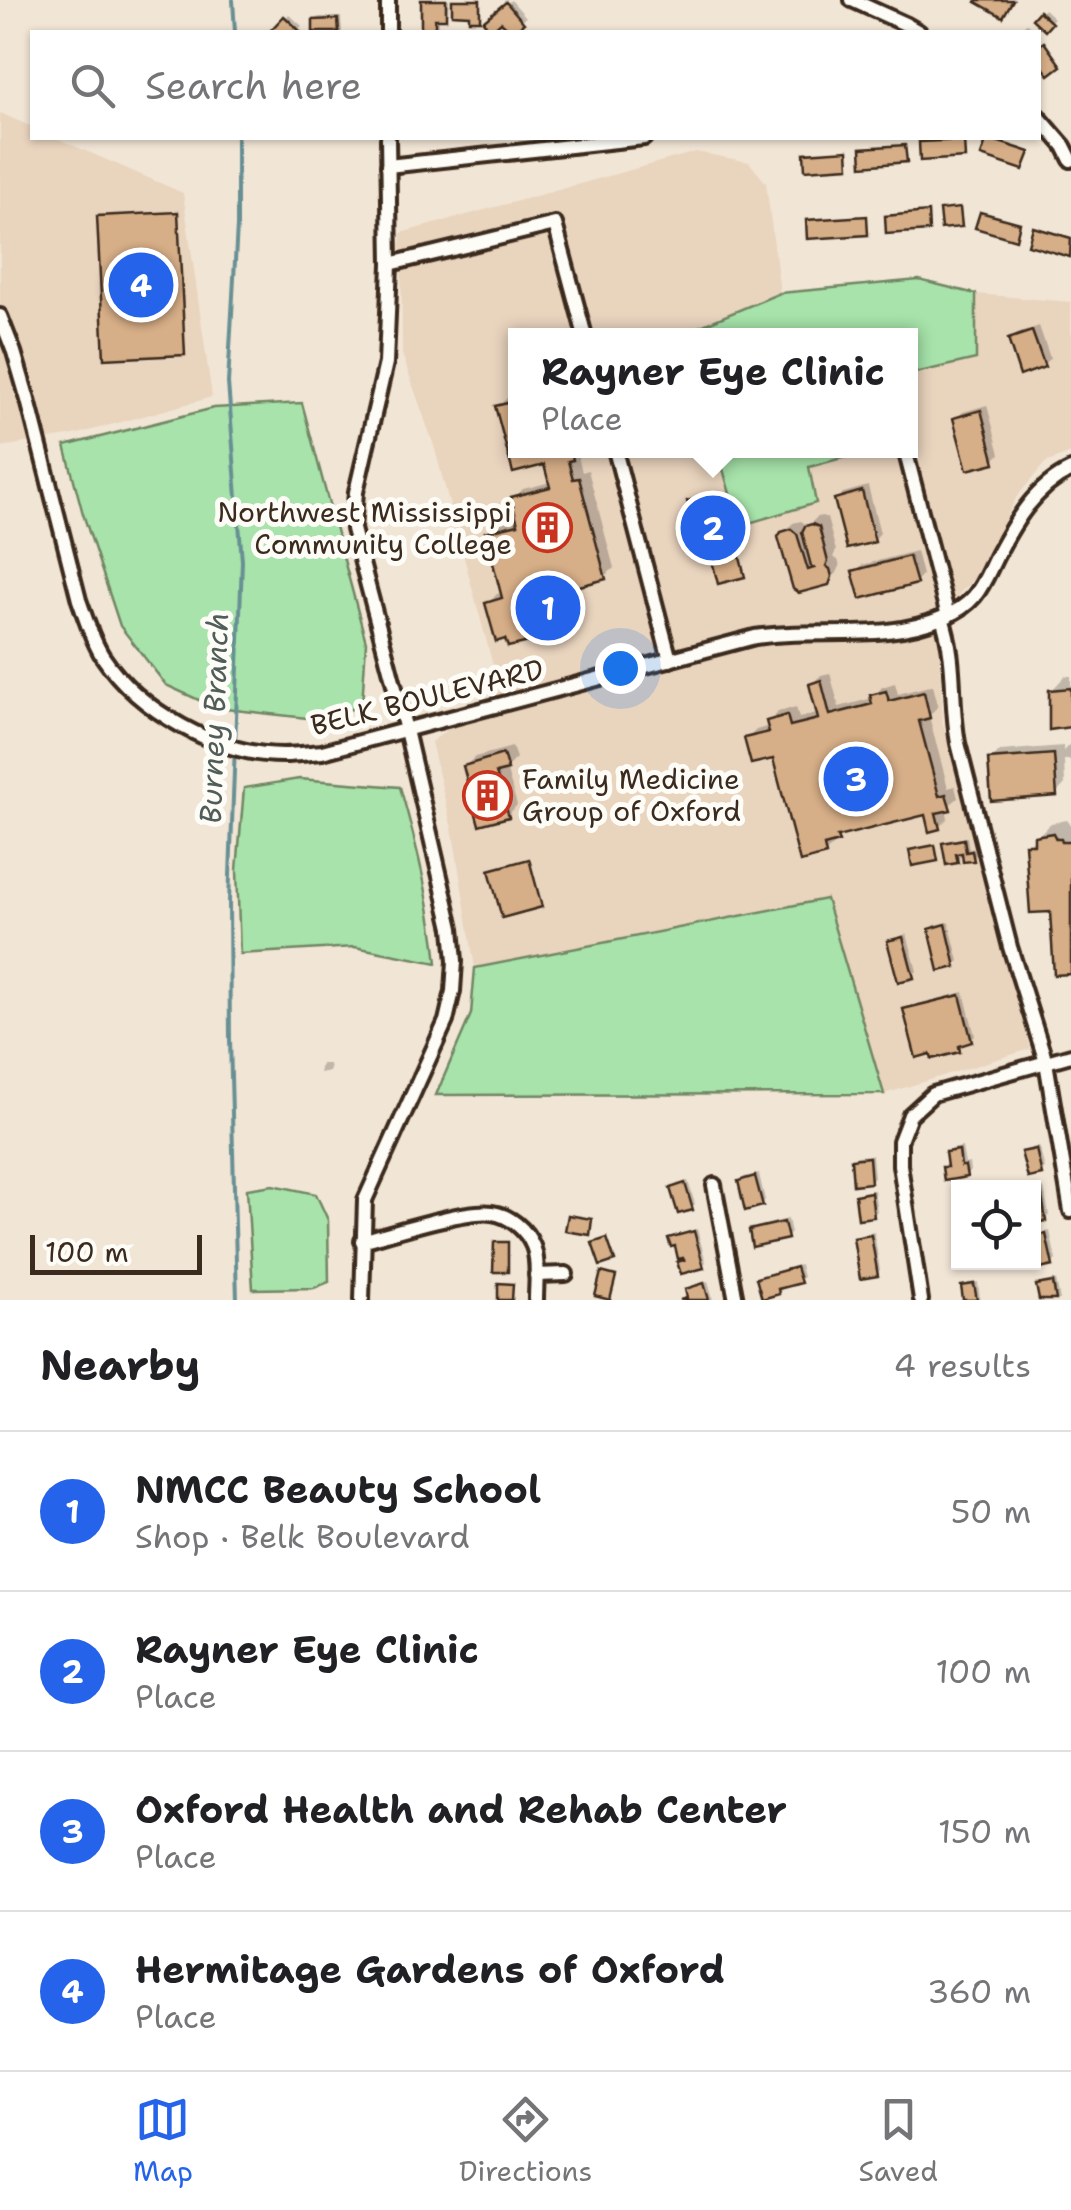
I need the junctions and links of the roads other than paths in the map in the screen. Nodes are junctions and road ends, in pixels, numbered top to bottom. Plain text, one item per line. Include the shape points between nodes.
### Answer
1 (388, 0) edge
2 (852, 0) edge
3 (884, 6) edge
4 (388, 30) edge
5 (916, 30) edge
6 (1041, 119) edge
7 (388, 140) edge
8 (626, 140) edge
9 (1071, 160) edge
10 (388, 166) junction
11 (390, 264) junction
12 (0, 316) edge
13 (584, 328) edge
14 (617, 458) edge
15 (906, 458) edge
16 (1071, 470) edge
17 (945, 617) junction
18 (670, 660) junction
19 (406, 730) junction
20 (1071, 1055) edge
21 (1046, 1062) junction
22 (714, 1185) dead end
23 (1071, 1211) edge
24 (362, 1241) junction
25 (566, 1274) dead end
26 (536, 1275) junction
27 (918, 1299) edge
28 (362, 1300) edge
29 (536, 1300) edge
30 (736, 1300) edge

1 - 4 street
2 - 3 street
3 - 5 street
6 - 9 street
7 - 10 street
8 - 10 street
10 - 11 street
11 - 13 street via 554,224
11 - 19 street via 386,363 353,529
12 - 19 street, BELK BOULEVARD via 80,600 103,657 126,685 179,724 262,753 322,752
14 - 18 street
15 - 17 street
16 - 17 street, BELK BOULEVARD via 1047,483 1026,507 981,590
17 - 18 street, BELK BOULEVARD via 880,633 767,635
17 - 21 street via 958,744
18 - 19 street, BELK BOULEVARD
19 - 24 street via 455,961 446,1021 365,1200
20 - 21 street
21 - 23 street
21 - 27 street via 933,1094 910,1115 900,1165
22 - 30 street
24 - 26 street via 490,1212 524,1230 534,1247
24 - 28 street
25 - 26 street
26 - 29 street

